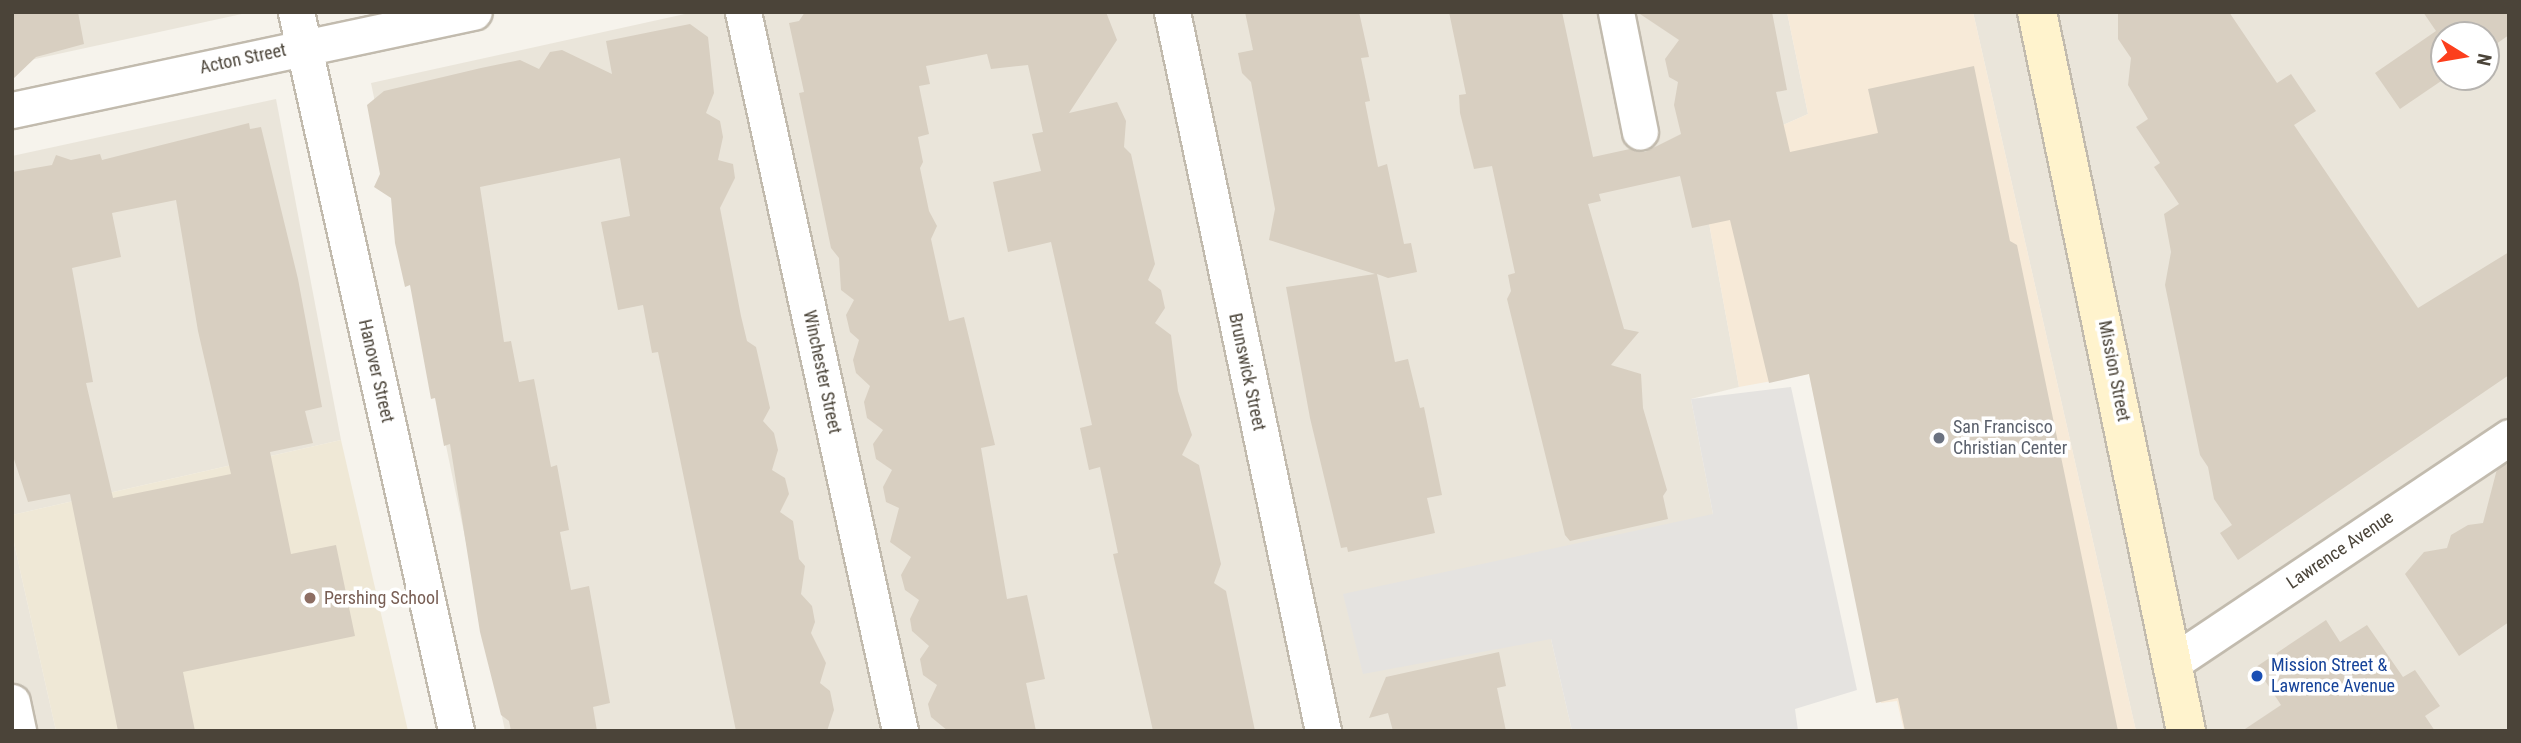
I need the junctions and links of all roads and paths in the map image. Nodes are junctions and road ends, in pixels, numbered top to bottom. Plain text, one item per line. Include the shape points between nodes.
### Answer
1 (296, 12) edge
2 (474, 12) edge
3 (743, 12) edge
4 (1172, 12) edge
5 (1616, 12) edge
6 (2037, 12) edge
7 (304, 46) junction
8 (12, 110) edge
9 (1640, 132) dead end
10 (2509, 437) edge
11 (2172, 663) junction
12 (12, 702) edge
13 (19, 731) edge
14 (456, 731) edge
15 (900, 731) edge
16 (1323, 731) edge
17 (2186, 731) edge

1 - 7 street, Hanover Street
2 - 7 street, Acton Street
3 - 15 street, Winchester Street
4 - 16 street, Brunswick Street
5 - 9 street
6 - 11 main road, Mission Street
7 - 8 street, Acton Street
7 - 14 street, Hanover Street
10 - 11 street, Lawrence Avenue
11 - 17 main road, Mission Street
12 - 13 street

